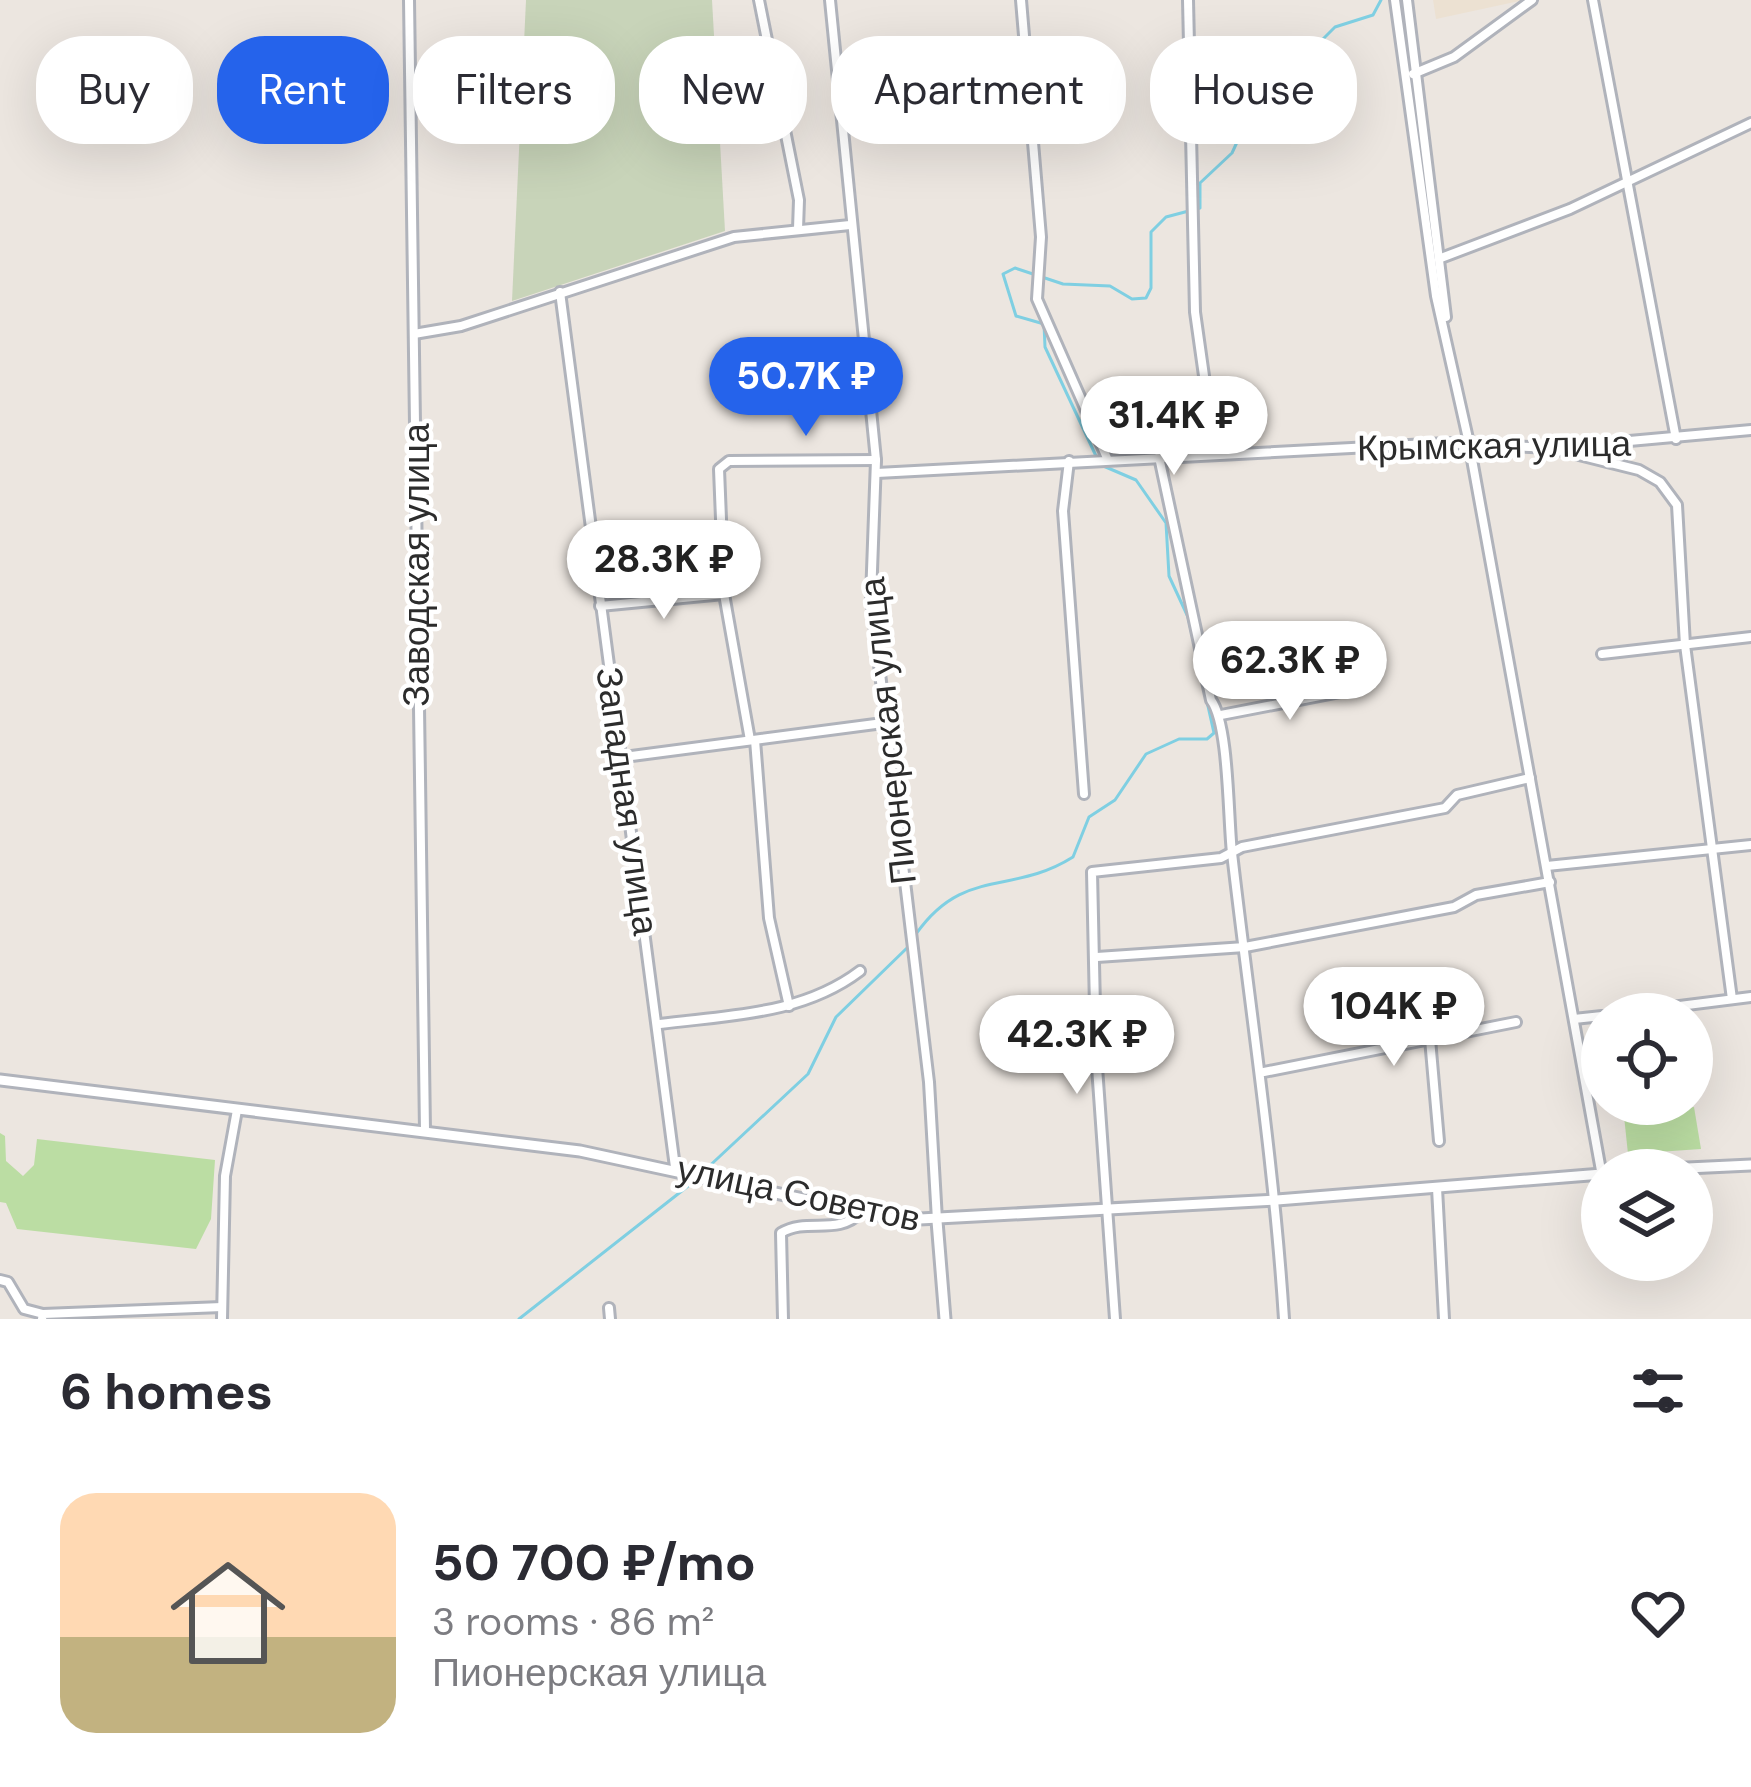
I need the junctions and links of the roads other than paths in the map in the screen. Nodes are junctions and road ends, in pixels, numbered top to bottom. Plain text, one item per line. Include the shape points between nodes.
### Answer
1 (409, 0) edge
2 (759, 0) edge
3 (830, 0) edge
4 (1021, 0) edge
5 (1188, 0) edge
6 (1395, 0) edge
7 (1407, 0) edge
8 (1532, 0) edge
9 (1593, 0) edge
10 (1411, 75) junction
11 (1751, 123) edge
12 (1630, 179) junction
13 (850, 225) junction
14 (798, 229) junction
15 (1441, 258) junction
16 (560, 292) junction
17 (1446, 324) junction
18 (414, 334) junction
19 (1751, 430) edge
20 (1676, 439) junction
21 (1469, 443) junction
22 (1552, 448) junction
23 (1215, 454) junction
24 (1160, 457) junction
25 (1107, 458) junction
26 (877, 460) junction
27 (1070, 460) junction
28 (877, 473) junction
29 (724, 594) junction
30 (601, 605) junction
31 (1751, 637) edge
32 (1685, 645) junction
33 (1602, 654) dead end
34 (1351, 690) dead end
35 (1221, 715) junction
36 (883, 722) junction
37 (752, 740) junction
38 (624, 757) junction
39 (1530, 778) junction
40 (1084, 794) dead end
41 (1751, 845) edge
42 (1710, 848) junction
43 (1232, 854) junction
44 (1547, 866) junction
45 (1550, 883) junction
46 (1245, 947) junction
47 (1097, 957) junction
48 (860, 971) dead end
49 (1751, 997) edge
50 (1732, 999) junction
51 (1713, 1001) edge
52 (789, 1006) junction
53 (1581, 1018) edge
54 (1574, 1019) junction
55 (1516, 1022) dead end
56 (660, 1024) junction
57 (1430, 1040) junction
58 (1264, 1072) junction
59 (0, 1080) edge
60 (237, 1110) junction
61 (425, 1131) junction
62 (1439, 1141) dead end
63 (1597, 1149) edge
64 (1751, 1165) edge
65 (675, 1167) junction
66 (1713, 1167) edge
67 (1581, 1177) edge
68 (1437, 1188) junction
69 (1277, 1200) junction
70 (1108, 1209) junction
71 (860, 1213) junction
72 (938, 1221) junction
73 (0, 1280) edge
74 (222, 1307) junction
75 (42, 1317) edge
76 (222, 1319) edge
77 (783, 1319) edge
78 (945, 1319) edge
79 (1115, 1319) edge
80 (1284, 1319) edge
81 (1444, 1319) edge

1 - 18 street, Заводская улица
2 - 14 street
3 - 13 street, Пионерская улица
4 - 25 street via 1041,237 1037,299
5 - 23 street via 1195,312
6 - 10 street
7 - 10 street
8 - 10 street via 1454,57
9 - 12 street
10 - 15 street
10 - 17 street via 1436,296
11 - 12 street
12 - 15 street
12 - 20 street
13 - 14 street
13 - 26 street, Пионерская улица
14 - 16 street via 734,237
15 - 17 street
16 - 18 street
16 - 30 street, Западная улица
17 - 21 street
18 - 61 street, Заводская улица
19 - 20 street, Крымская улица
20 - 22 street, Крымская улица
21 - 22 street, Крымская улица
21 - 23 street, Крымская улица
21 - 39 street
22 - 32 street via 1639,470 1669,492 1680,525
23 - 24 street, Крымская улица
24 - 25 street, Крымская улица
24 - 35 street via 1211,700
25 - 27 street, Крымская улица
26 - 28 street, Пионерская улица
26 - 29 street via 735,461 719,469
27 - 28 street, Крымская улица
27 - 40 street via 1063,511
28 - 36 street, Пионерская улица via 870,574
29 - 30 street
29 - 37 street
30 - 38 street, Западная улица
31 - 32 street
32 - 33 street
32 - 42 street
34 - 35 street
35 - 43 street
36 - 37 street
36 - 72 street, Пионерская улица via 929,1082
37 - 38 street
37 - 52 street via 769,918
38 - 56 street, Западная улица
39 - 43 street via 1457,795 1445,808
39 - 44 street
41 - 42 street
42 - 44 street
42 - 50 street
43 - 46 street
43 - 47 street via 1092,872
44 - 45 street
45 - 46 street
45 - 54 street
46 - 47 street
46 - 58 street
47 - 70 street
48 - 52 street via 836,990
49 - 50 street
50 - 51 street
52 - 56 street
53 - 54 street
54 - 63 street
55 - 57 street
56 - 65 street, Западная улица
57 - 58 street
57 - 62 street
58 - 69 street
59 - 60 main road, улица Советов
60 - 61 main road, улица Советов
60 - 74 street via 225,1176
61 - 65 main road, улица Советов
64 - 66 main road
65 - 71 main road, улица Советов
67 - 68 main road, улица Советов
68 - 69 main road, улица Советов
68 - 81 street
69 - 70 main road, улица Советов
69 - 80 street
70 - 72 main road, улица Советов
70 - 79 street
71 - 72 main road, улица Советов
71 - 77 street via 844,1226 781,1233
72 - 78 main road, Пионерская улица
73 - 75 street
74 - 75 street
74 - 76 street

